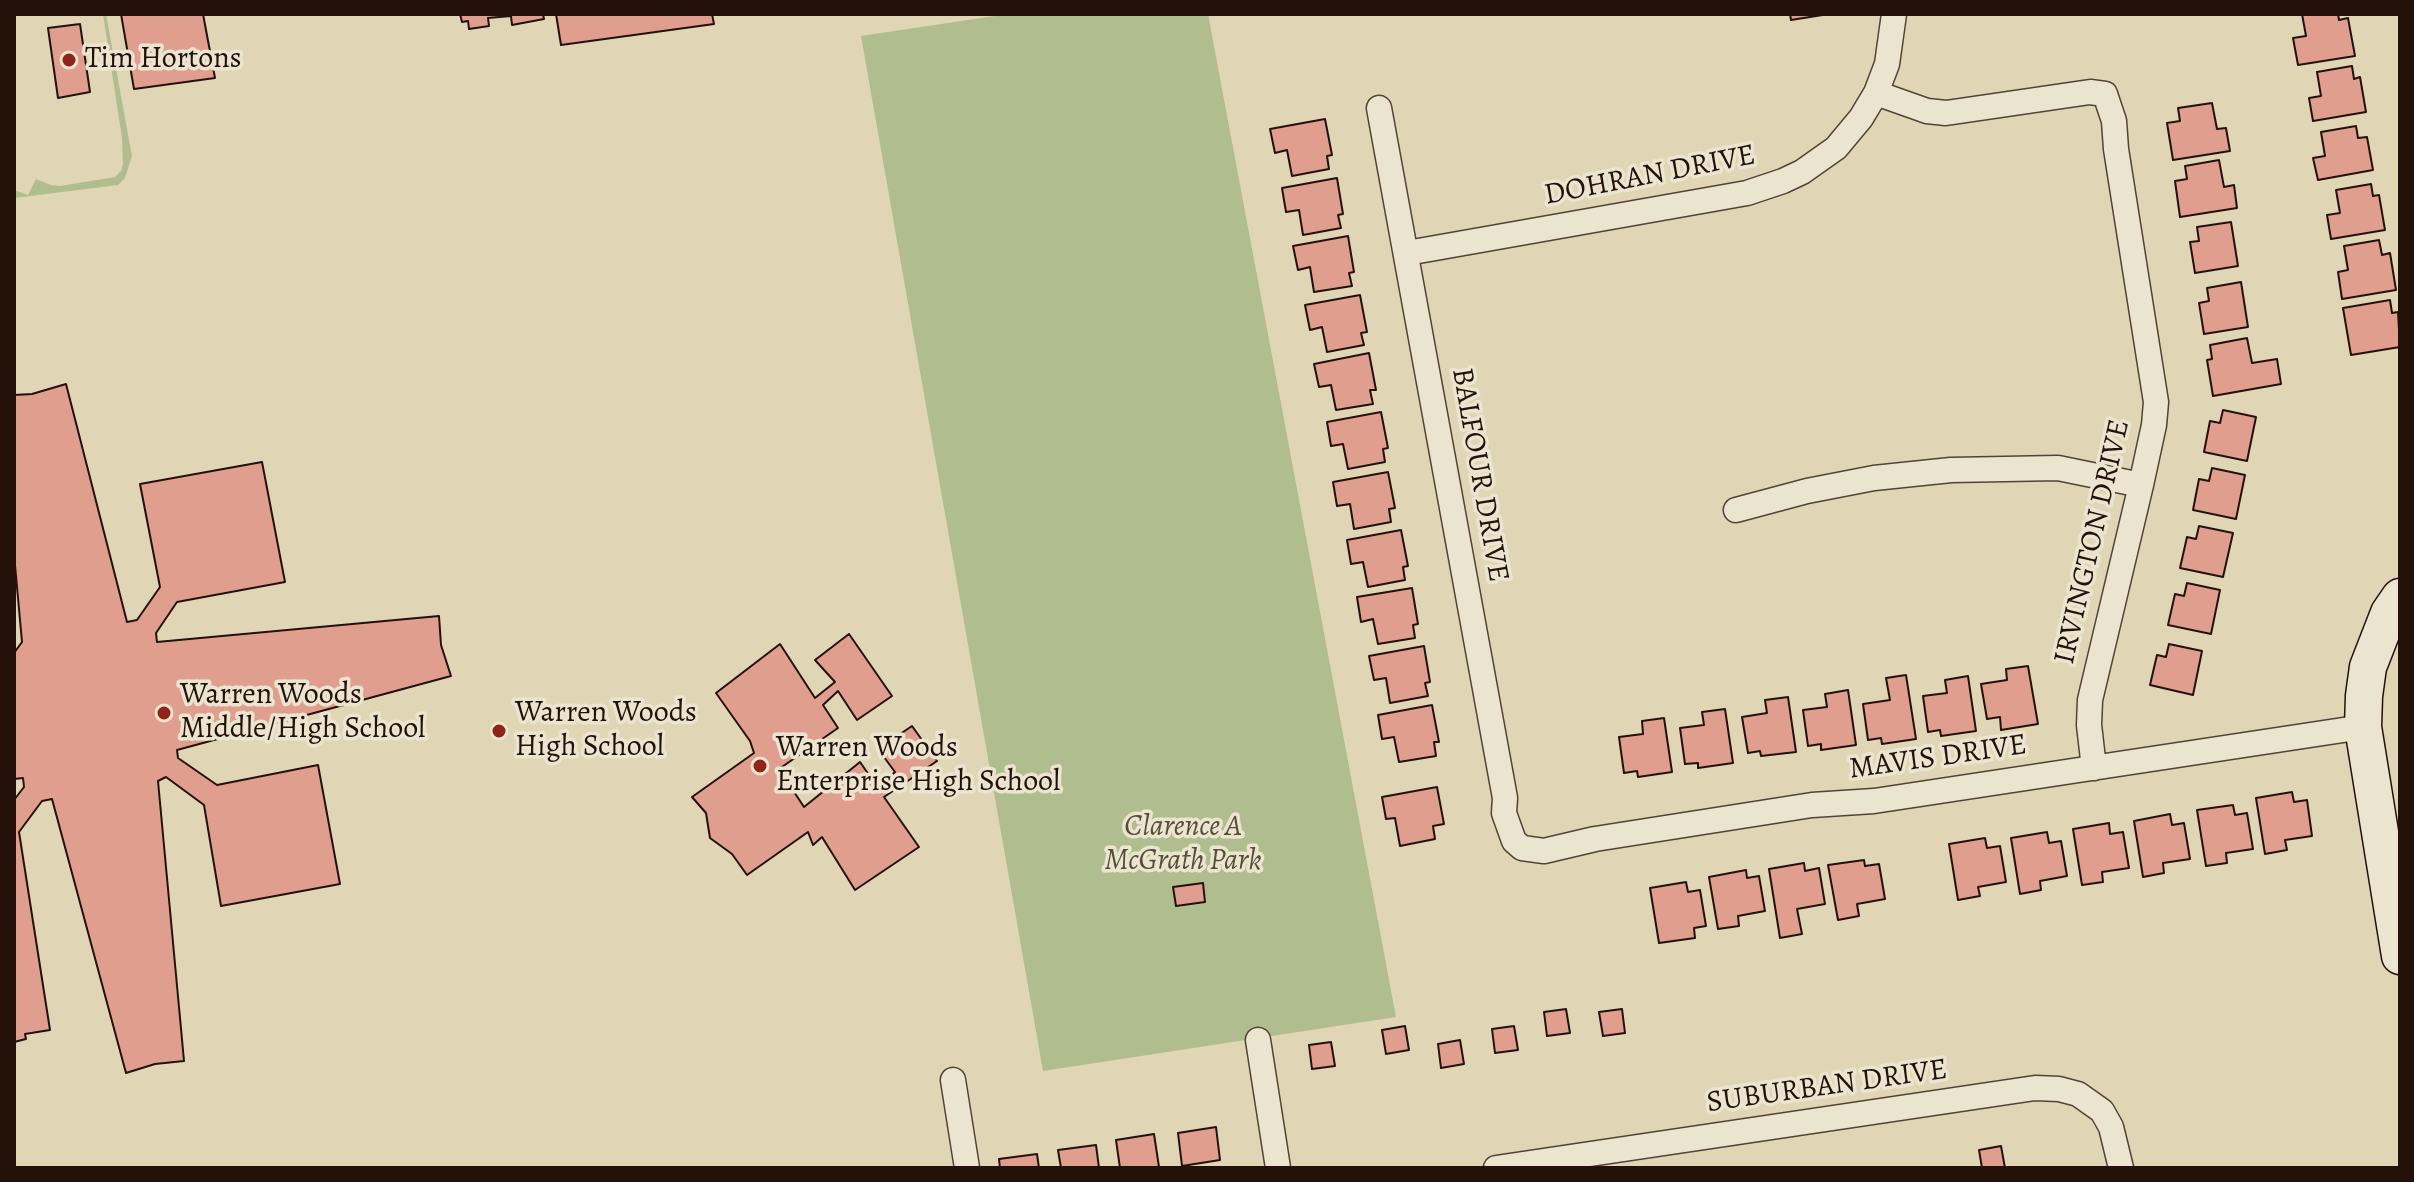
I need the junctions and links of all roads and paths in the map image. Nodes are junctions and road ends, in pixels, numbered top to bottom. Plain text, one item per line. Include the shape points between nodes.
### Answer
1 (1894, 14) edge
2 (1876, 93) junction
3 (1379, 108) dead end
4 (1407, 253) junction
5 (2141, 485) junction
6 (1736, 510) dead end
7 (2400, 597) edge
8 (2363, 727) junction
9 (2094, 768) junction
10 (1522, 848) joint
11 (2400, 956) edge
12 (1258, 1040) dead end
13 (953, 1080) dead end
14 (967, 1168) edge
15 (1278, 1168) edge
16 (1496, 1168) edge
17 (2121, 1168) edge

1 - 2 street via 1887,64
2 - 4 street, DOHRAN DRIVE via 1836,148 1766,188
2 - 5 street, IRVINGTON DRIVE via 1946,113 2072,93 2105,94 2114,121 2156,402
3 - 4 street, BALFOUR DRIVE
4 - 10 street, BALFOUR DRIVE via 1504,813
5 - 6 street via 2058,468 1951,470 1834,486
5 - 9 street, IRVINGTON DRIVE via 2090,700
7 - 8 street via 2368,667
8 - 9 street, MAVIS DRIVE
8 - 11 street
9 - 10 street, MAVIS DRIVE via 1874,801 1812,805 1544,851
12 - 15 street
13 - 14 street
16 - 17 street, SUBURBAN DRIVE via 2035,1088 2078,1094 2102,1111

